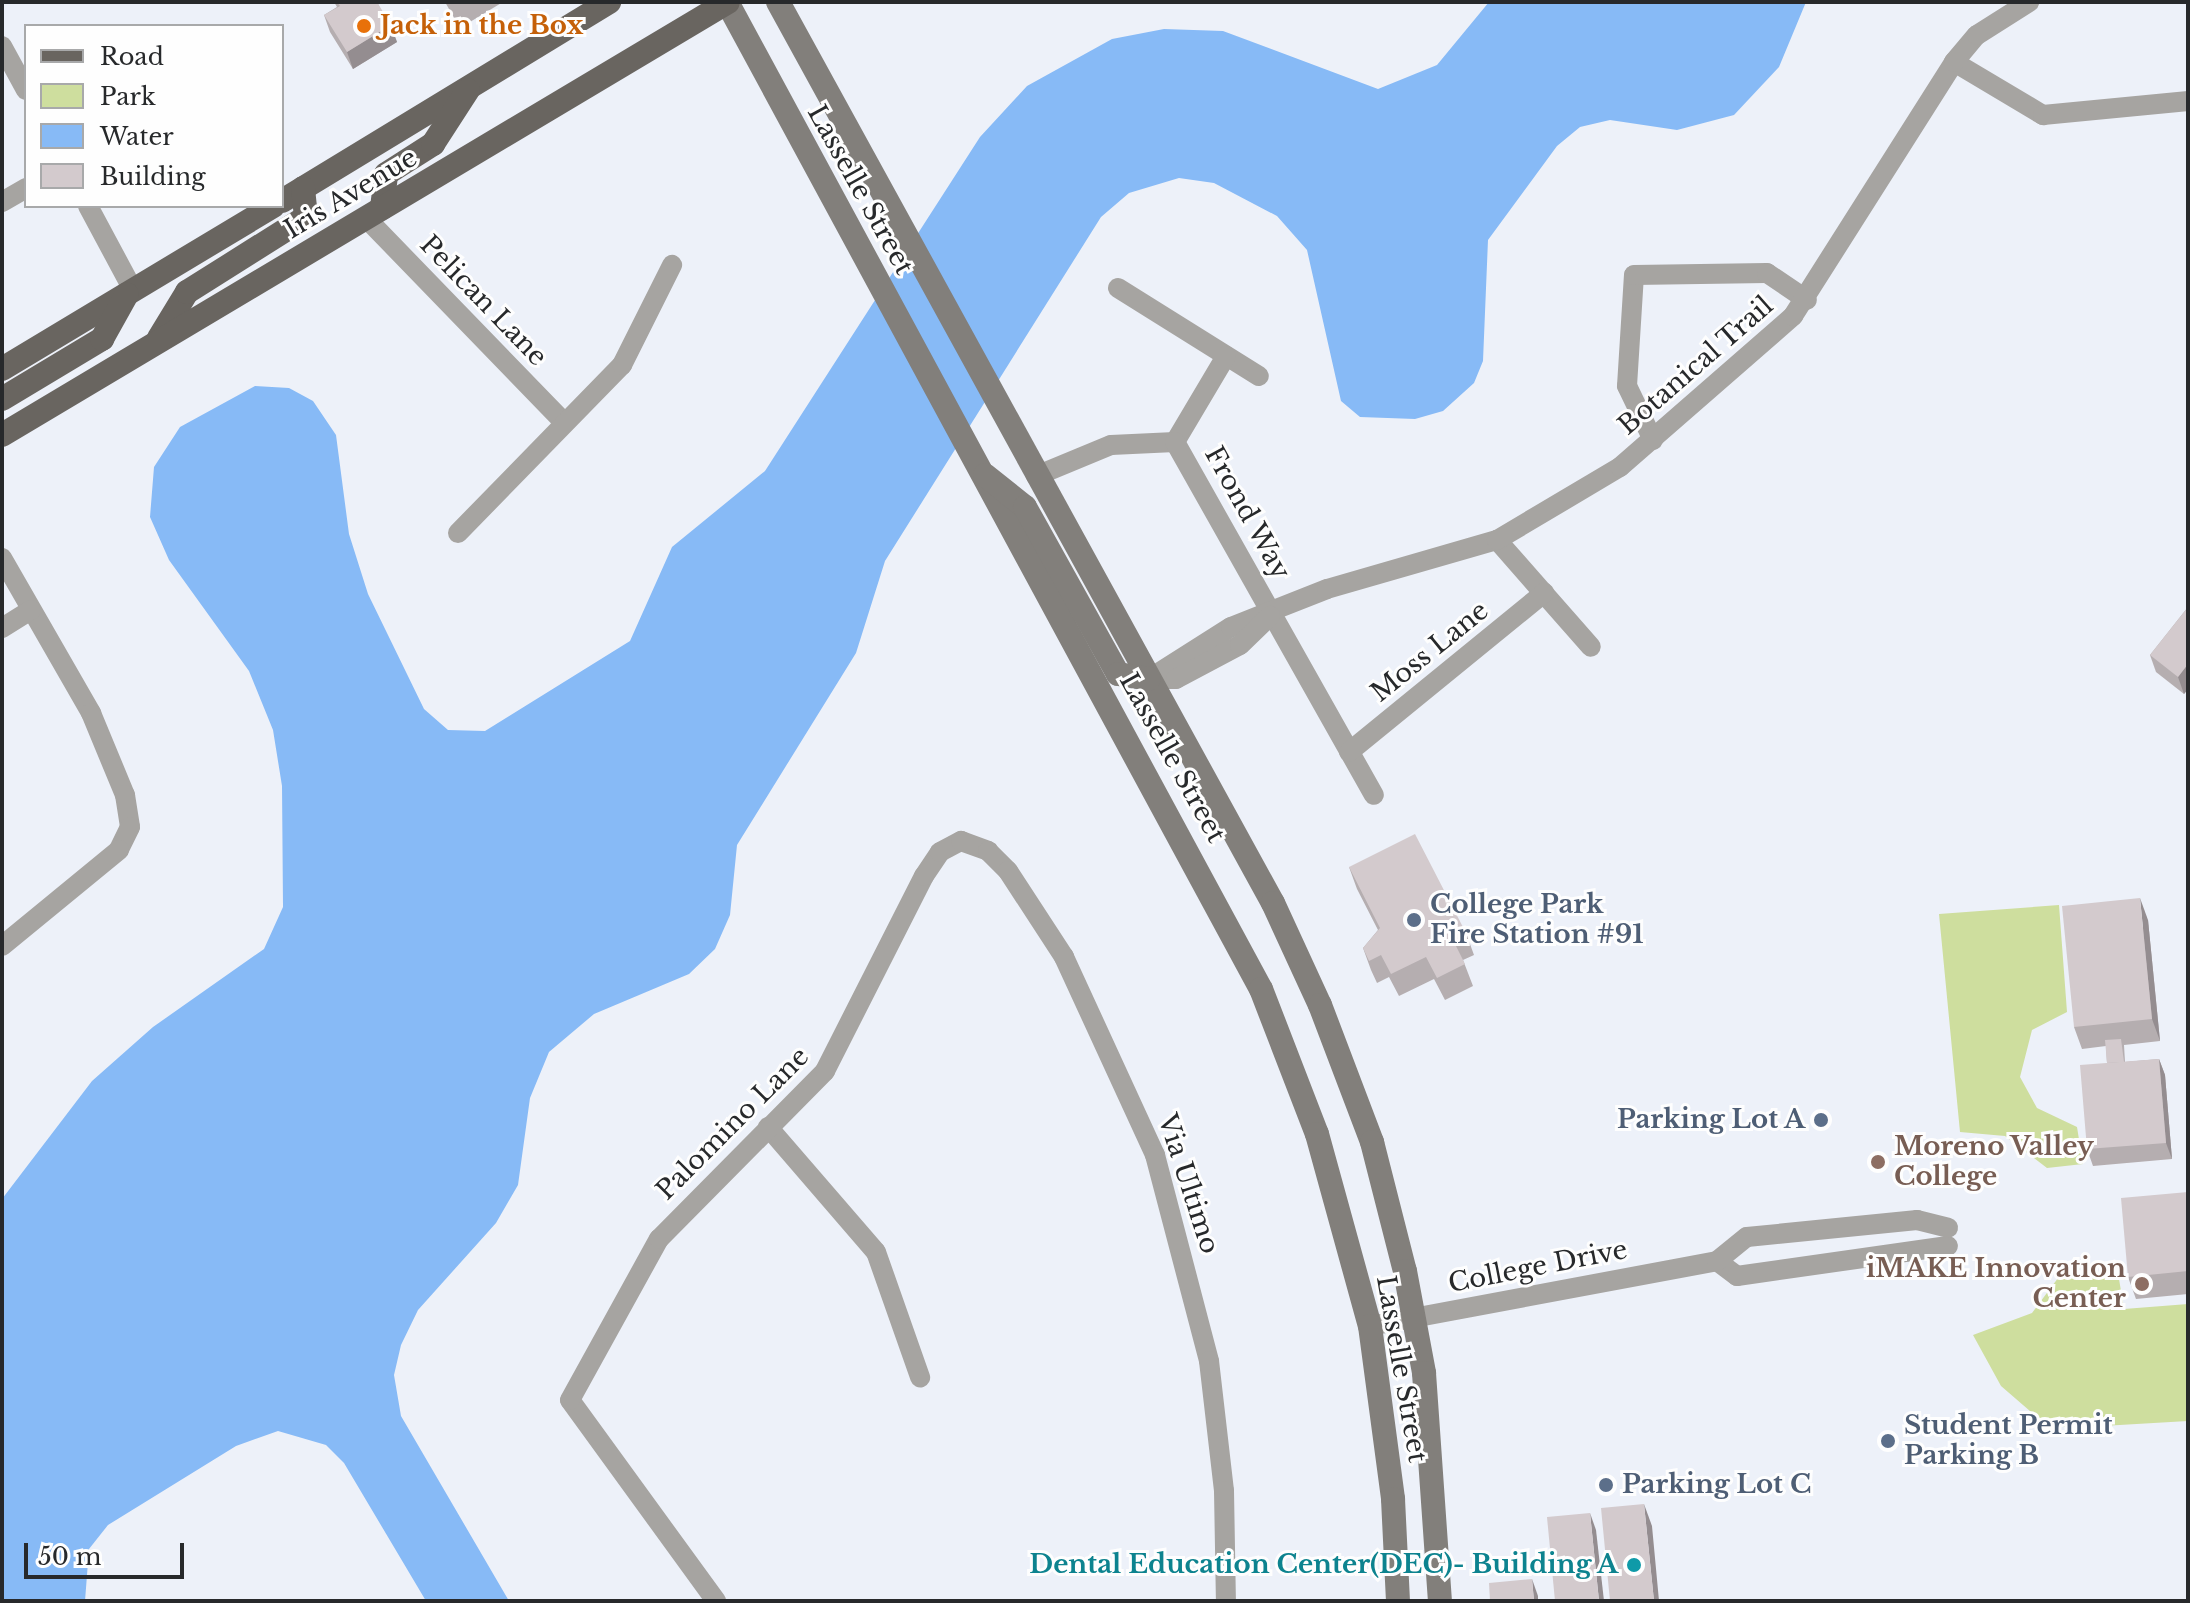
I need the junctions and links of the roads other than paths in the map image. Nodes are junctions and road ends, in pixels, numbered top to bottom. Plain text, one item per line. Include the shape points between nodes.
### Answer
1 (609, 2) edge
2 (728, 2) edge
3 (778, 2) edge
4 (2029, 2) edge
5 (2, 46) edge
6 (1954, 62) junction
7 (472, 85) junction
8 (24, 86) edge
9 (2188, 101) edge
10 (24, 189) edge
11 (292, 194) edge
12 (2, 202) edge
13 (89, 208) edge
14 (270, 208) edge
15 (374, 213) junction
16 (672, 265) dead end
17 (1118, 288) dead end
18 (131, 291) junction
19 (1807, 300) junction
20 (156, 343) junction
21 (1226, 356) junction
22 (2, 369) edge
23 (1259, 376) dead end
24 (2, 399) edge
25 (563, 421) junction
26 (2, 435) edge
27 (1653, 440) junction
28 (1175, 442) junction
29 (983, 474) junction
30 (1036, 476) junction
31 (458, 533) dead end
32 (1497, 540) junction
33 (2, 558) edge
34 (1544, 593) junction
35 (31, 610) junction
36 (1273, 613) junction
37 (2, 628) edge
38 (1591, 647) dead end
39 (1149, 679) junction
40 (1349, 752) junction
41 (1374, 795) dead end
42 (961, 841) joint
43 (2, 946) edge
44 (768, 1127) junction
45 (1717, 1261) junction
46 (1413, 1317) junction
47 (1370, 1326) junction
48 (920, 1377) dead end
49 (716, 1601) edge
50 (1226, 1601) edge
51 (1398, 1601) edge
52 (1440, 1601) edge

1 - 7 main road, Iris Avenue
2 - 15 main road, Iris Avenue
2 - 29 main road, Lasselle Street
3 - 30 main road, Lasselle Street
4 - 6 street, Botanical Trail via 1977,35
5 - 8 street
6 - 9 street via 2043,115
6 - 19 street, Botanical Trail
7 - 11 main road, Iris Avenue
7 - 15 main road via 433,144 386,174
10 - 12 street
11 - 20 main road via 306,217 187,292
13 - 18 street
14 - 18 main road, Iris Avenue
15 - 20 main road, Iris Avenue
15 - 25 street, Pelican Lane
16 - 25 street via 643,335
17 - 21 street
18 - 22 main road, Iris Avenue
18 - 24 main road via 102,339
19 - 27 street, Botanical Trail
19 - 27 street via 1767,273 1634,275 1627,386
20 - 26 main road, Iris Avenue
21 - 23 street
21 - 28 street
25 - 31 street
27 - 32 street, Botanical Trail via 1598,484
28 - 30 street, Frond Way via 1111,445
28 - 36 street, Frond Way
29 - 39 main road via 1025,507 1118,674
29 - 47 main road, Lasselle Street via 1248,961 1302,1089
30 - 39 main road, Lasselle Street
32 - 34 street
32 - 36 street, Botanical Trail via 1327,589
33 - 35 street
34 - 38 street
34 - 40 street, Moss Lane
35 - 37 street
35 - 43 street via 91,713 125,795 130,827 119,850
36 - 39 street, Botanical Trail via 1231,627
36 - 40 street, Frond Way
39 - 46 main road, Lasselle Street via 1273,903 1326,1018 1372,1142
40 - 41 street, Frond Way
42 - 44 street, Palomino Lane via 940,852 924,876 825,1071
42 - 50 street, Via Ultimo via 988,851 1008,871 1064,957 1155,1155 1209,1361 1224,1491
44 - 48 street via 876,1252
44 - 49 street, Palomino Lane via 659,1239 570,1400
45 - 45 street, College Drive via 1737,1276 1948,1237 1917,1220 1747,1237
45 - 46 street, College Drive
46 - 47 street, College Drive
46 - 52 main road, Lasselle Street via 1426,1388
47 - 51 main road, Lasselle Street via 1393,1499

